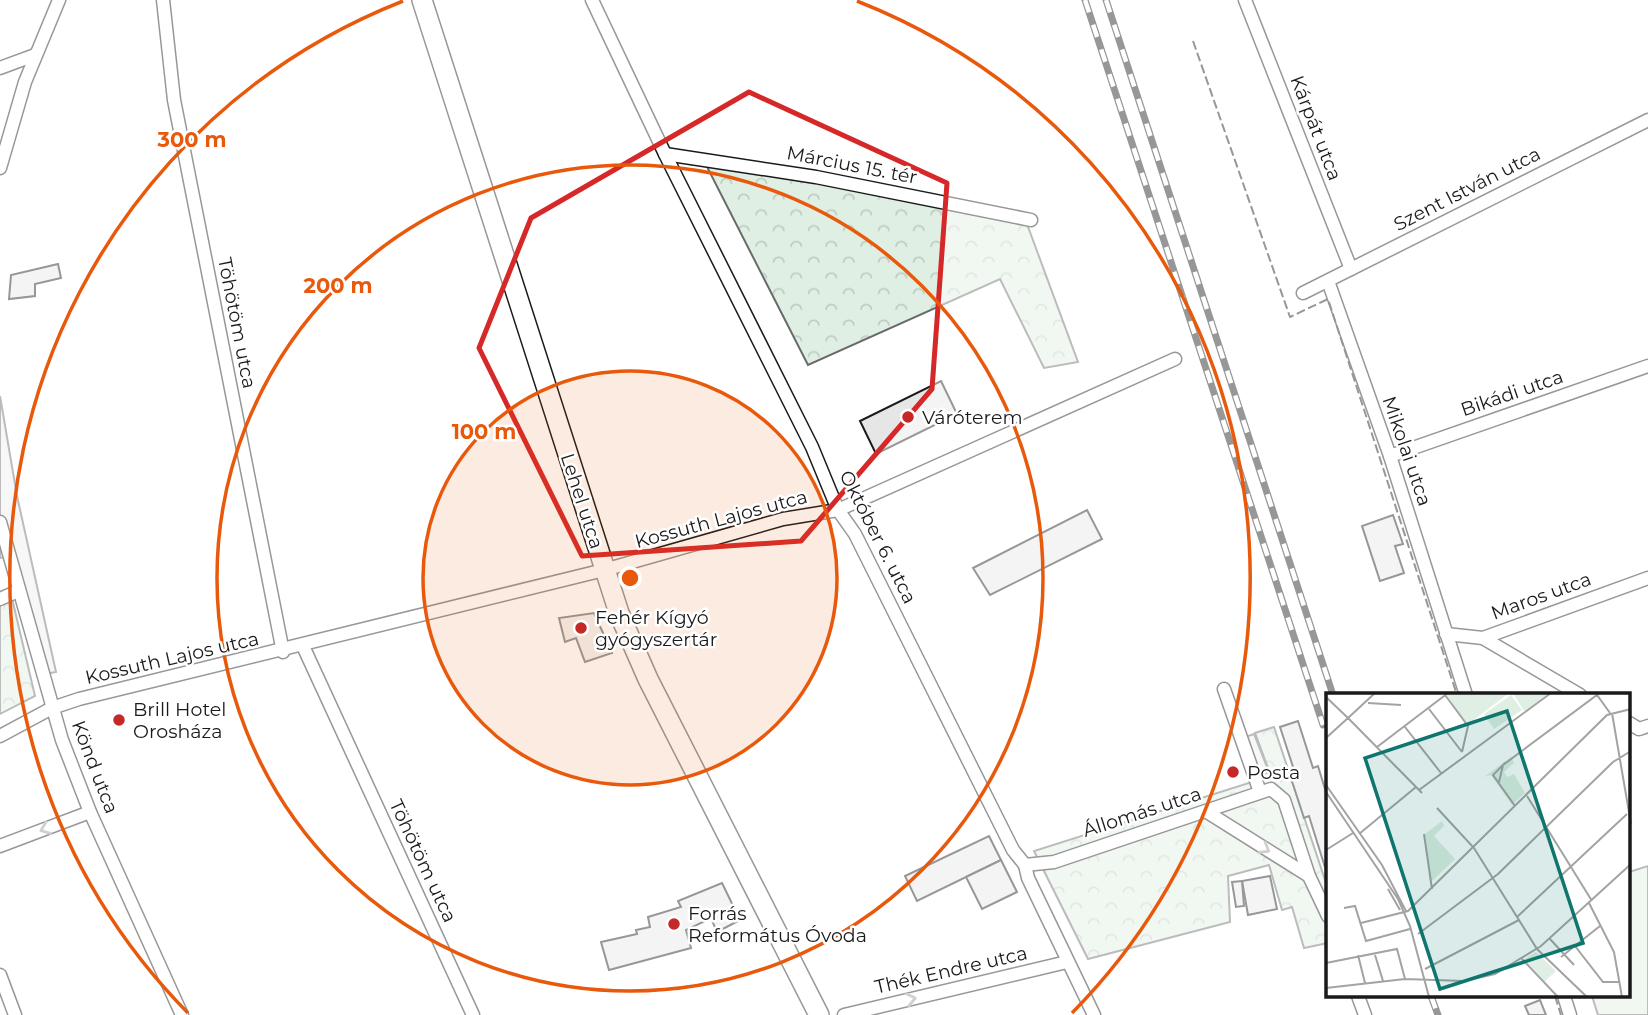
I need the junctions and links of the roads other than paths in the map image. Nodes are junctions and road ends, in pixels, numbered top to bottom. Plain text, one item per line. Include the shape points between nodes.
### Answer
1 (59, 0) edge
2 (163, 0) edge
3 (422, 0) edge
4 (592, 0) edge
5 (1245, 0) edge
6 (35, 55) junction
7 (0, 68) edge
8 (1648, 120) edge
9 (665, 154) junction
10 (0, 168) edge
11 (1031, 220) dead end
12 (1351, 269) junction
13 (1328, 281) junction
14 (1303, 293) dead end
15 (1175, 359) dead end
16 (1648, 366) edge
17 (1390, 456) junction
18 (838, 510) junction
19 (0, 523) edge
20 (604, 570) junction
21 (1648, 578) edge
22 (18, 591) junction
23 (0, 599) edge
24 (1446, 634) junction
25 (1483, 638) junction
26 (303, 646) junction
27 (283, 652) junction
28 (1224, 690) dead end
29 (1465, 693) edge
30 (1577, 693) edge
31 (52, 708) junction
32 (1630, 724) edge
33 (1648, 726) edge
34 (0, 736) edge
35 (1265, 790) junction
36 (90, 812) junction
37 (1208, 812) junction
38 (0, 846) edge
39 (1025, 865) junction
40 (1309, 876) junction
41 (1326, 912) edge
42 (1067, 962) junction
43 (0, 975) edge
44 (1359, 998) edge
45 (1565, 998) edge
46 (15, 1015) edge
47 (182, 1015) edge
48 (474, 1015) edge
49 (818, 1015) edge
50 (844, 1015) edge
51 (1094, 1015) edge
52 (1365, 1015) edge
53 (1570, 1015) edge

1 - 6 street
2 - 27 street, Töhötöm utca via 174,100
3 - 20 main road, Lehel utca
4 - 9 street, Október 6. utca
5 - 12 street, Kárpát utca
6 - 7 street
6 - 10 street
8 - 12 street, Szent István utca
9 - 11 street, Március 15. tér via 816,177
9 - 18 street, Október 6. utca via 812,447
12 - 13 street, Szent István utca
13 - 14 street, Szent István utca
13 - 17 street, Mikolai utca
15 - 18 street, Kossuth Lajos utca
16 - 17 street, Bikádi utca
17 - 24 street, Mikolai utca
18 - 20 street, Kossuth Lajos utca via 783,519
18 - 39 street, Október 6. utca via 855,534 1007,839
19 - 22 street, Könd utca
20 - 26 street, Kossuth Lajos utca
20 - 49 main road, Lehel utca via 648,679
21 - 25 street, Maros utca
22 - 23 street
22 - 31 street, Könd utca
24 - 25 street, Maros utca
24 - 29 street, Mikolai utca
25 - 30 street
26 - 27 street, Kossuth Lajos utca
26 - 48 street, Töhötöm utca
27 - 31 street, Kossuth Lajos utca
28 - 35 street
31 - 34 street, Kossuth Lajos utca
31 - 36 street, Könd utca
32 - 33 street via 1639,729
35 - 37 street, Állomás utca
35 - 40 street via 1284,800
36 -> 38 street
36 - 47 street, Könd utca
37 - 39 street, Állomás utca via 1054,862
37 -> 40 street
39 - 42 street, Október 6. utca
40 - 41 street
50 -> 42 street, Thék Endre utca
42 - 51 street, Október 6. utca
43 - 46 street
44 - 52 street
45 - 53 street

